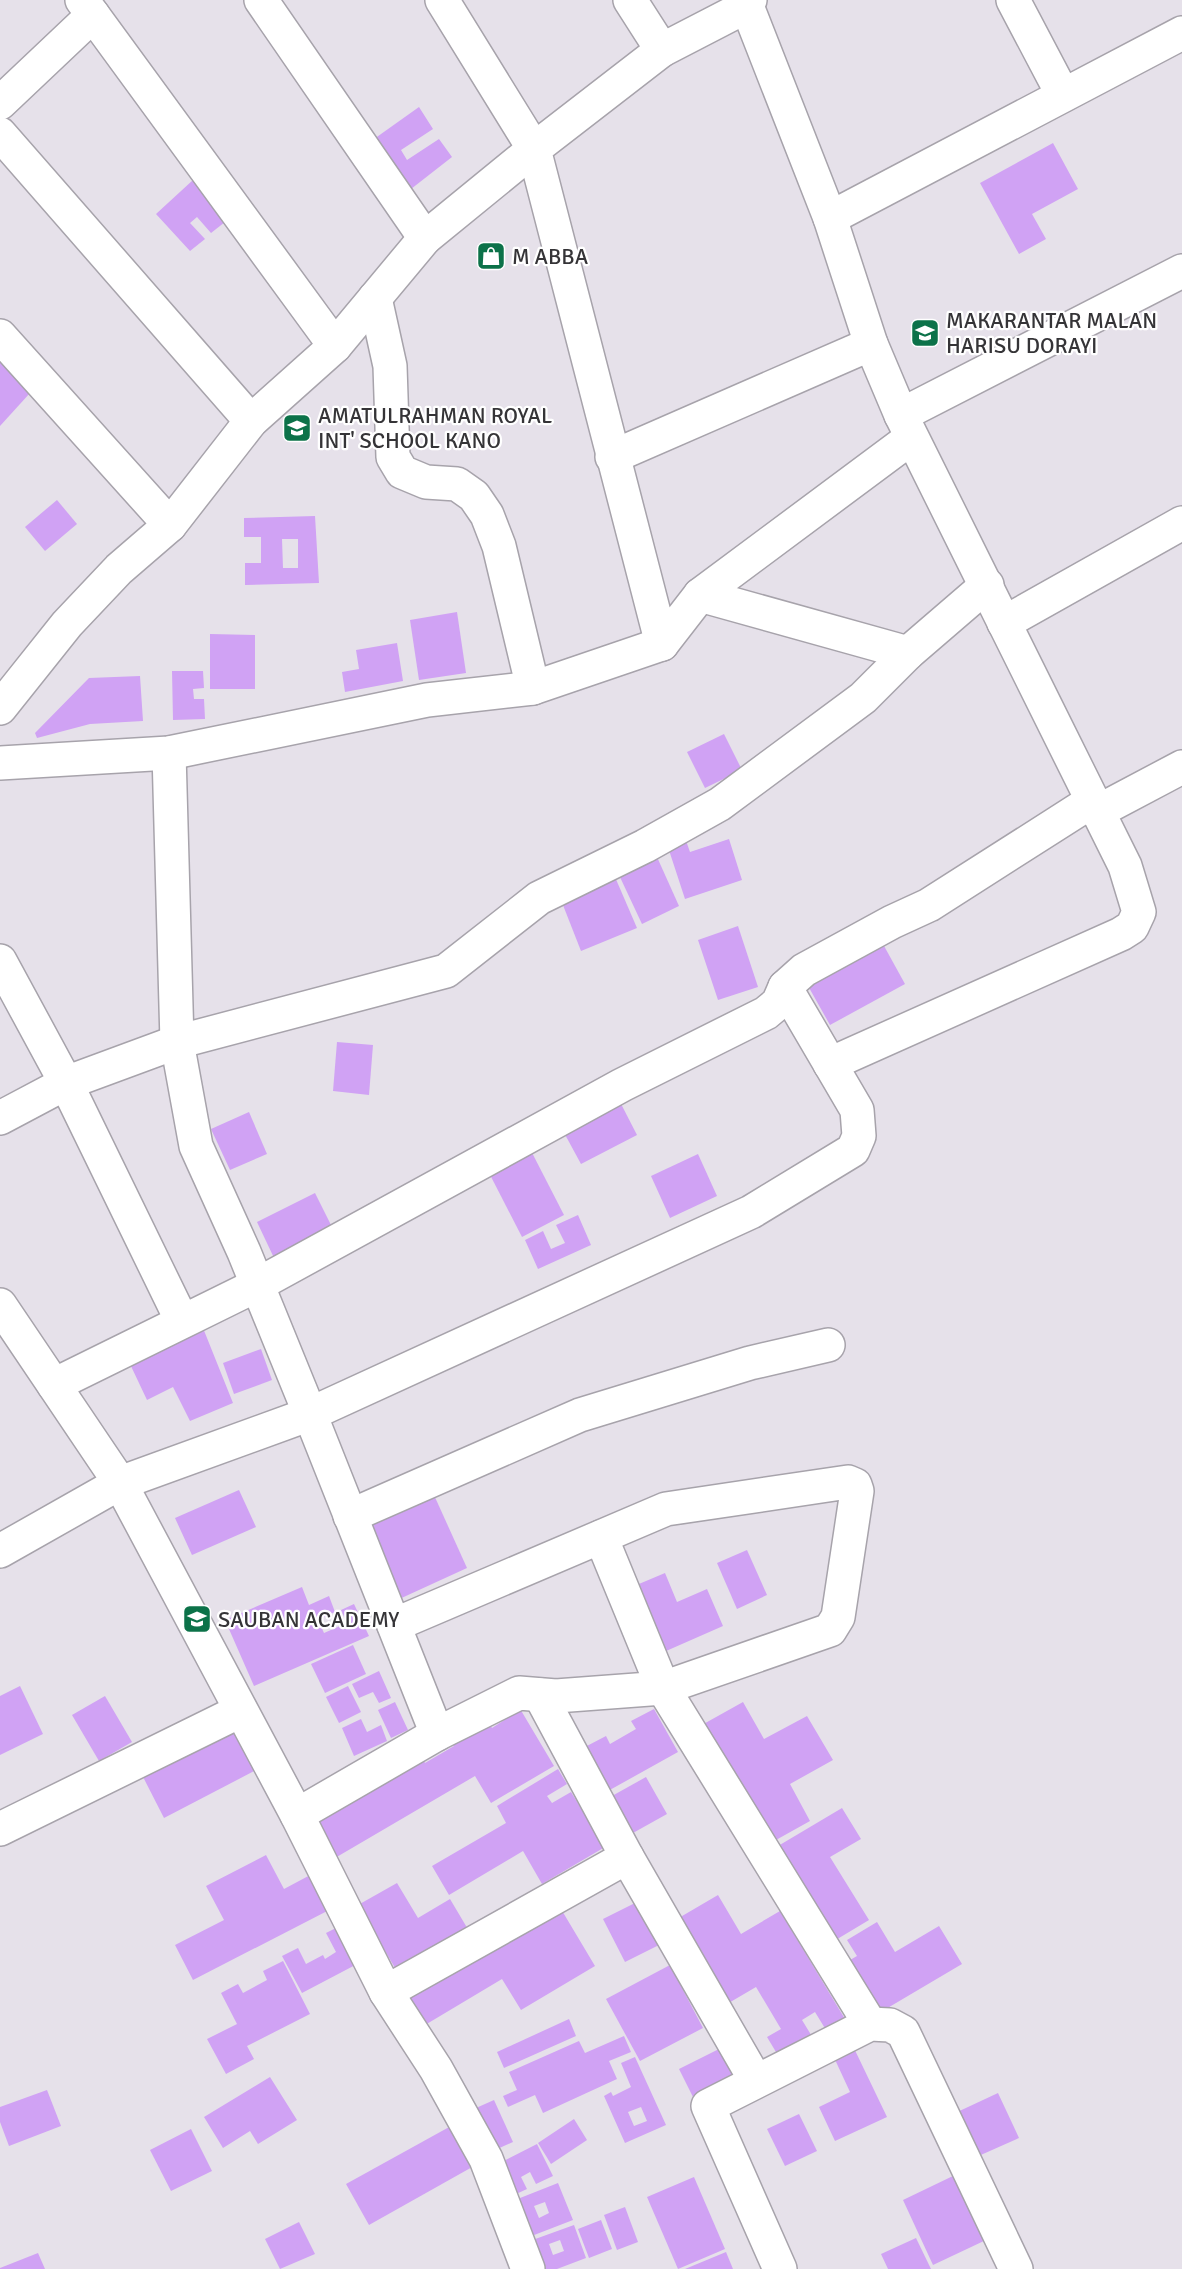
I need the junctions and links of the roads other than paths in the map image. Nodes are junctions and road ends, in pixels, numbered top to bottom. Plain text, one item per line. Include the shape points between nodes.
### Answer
1 (261, 0) edge
2 (442, 0) edge
3 (630, 0) edge
4 (1013, 0) edge
5 (748, 3) edge
6 (88, 8) edge
7 (1182, 33) edge
8 (662, 50) junction
9 (1063, 95) junction
10 (0, 103) edge
11 (0, 134) edge
12 (534, 148) junction
13 (830, 218) junction
14 (425, 238) junction
15 (1182, 271) edge
16 (375, 298) junction
17 (0, 336) edge
18 (872, 344) junction
19 (335, 346) junction
20 (251, 421) junction
21 (906, 427) junction
22 (612, 457) junction
23 (1182, 523) edge
24 (170, 525) junction
25 (987, 585) junction
26 (700, 595) junction
27 (1004, 623) junction
28 (662, 644) junction
29 (908, 653) junction
30 (533, 688) junction
31 (0, 708) edge
32 (169, 753) junction
33 (0, 763) edge
34 (1182, 767) edge
35 (1095, 807) junction
36 (0, 961) edge
37 (785, 987) junction
38 (177, 1042) junction
39 (830, 1064) junction
40 (66, 1083) junction
41 (0, 1118) edge
42 (257, 1285) junction
43 (0, 1305) edge
44 (182, 1322) junction
45 (828, 1345) dead end
46 (54, 1385) junction
47 (310, 1414) junction
48 (120, 1483) junction
49 (350, 1516) junction
50 (601, 1537) junction
51 (0, 1551) edge
52 (394, 1625) junction
53 (663, 1688) junction
54 (540, 1695) junction
55 (240, 1712) junction
56 (437, 1734) junction
57 (297, 1815) junction
58 (0, 1829) edge
59 (627, 1857) junction
60 (386, 1992) junction
61 (870, 2024) junction
62 (756, 2081) junction
63 (528, 2269) edge
64 (780, 2269) edge
65 (1016, 2269) edge

1 - 14 street
2 - 12 street
3 - 8 street
4 - 9 street
5 - 8 street
5 - 13 street
6 - 10 street
6 - 19 street
7 - 9 street
8 - 12 street
9 - 13 street
11 - 20 street
12 - 14 street
12 - 22 street
13 - 18 street
14 - 16 street
15 - 21 street
16 - 19 street
16 - 30 street via 390,366 393,457 402,472 426,482 457,484 474,496 487,515 500,546
17 - 24 street
18 - 21 street
18 - 22 street
19 - 20 street
20 - 24 street
21 - 25 street
21 - 26 street
22 - 28 street
23 - 27 street
24 - 31 street via 119,569 74,616
25 - 27 street
25 - 29 street
26 - 28 street
26 - 29 street
27 - 35 street
28 - 30 street
29 - 38 street via 863,698 720,804 539,898 446,972
30 - 32 street via 427,700
32 - 33 street
32 - 38 street
34 - 35 street
35 - 37 street via 929,905 804,970
35 - 39 street via 1125,866 1139,912 1132,927
36 - 40 street
37 - 39 street
37 - 42 street via 778,1003 766,1013 622,1085
38 - 40 street
38 - 42 street via 196,1146
39 - 47 street via 857,1110 860,1136 853,1150 752,1212
40 - 41 street
40 - 44 street
42 - 44 street
42 - 47 street
43 - 46 street
44 - 46 street
45 - 49 street via 750,1363 580,1415
46 - 48 street
47 - 48 street
47 - 49 street
48 - 51 street
48 - 55 street
49 - 52 street
50 - 52 street
50 - 53 street
50 - 53 street via 666,1509 848,1482 855,1485 835,1625
52 - 56 street
53 - 54 street
53 - 61 street
54 - 56 street via 519,1693
54 - 59 street
55 - 57 street
55 - 58 street
56 - 57 street
57 - 60 street
59 - 60 street
59 - 62 street
60 - 63 street via 436,2069 486,2159
61 - 62 street
61 - 65 street via 890,2025 903,2032
62 - 64 street via 711,2102 708,2110

